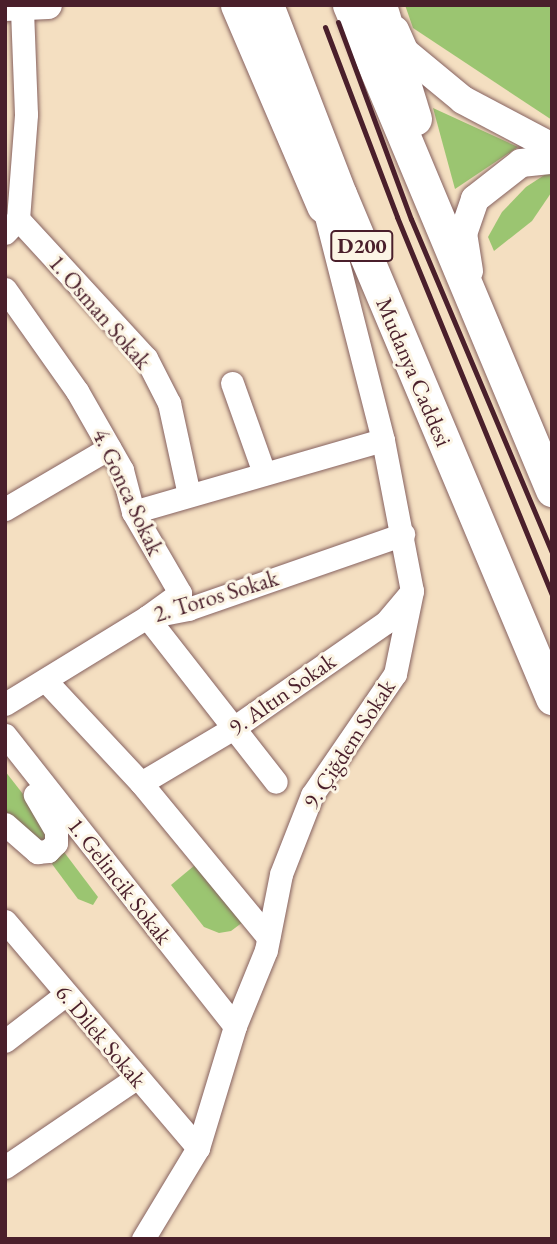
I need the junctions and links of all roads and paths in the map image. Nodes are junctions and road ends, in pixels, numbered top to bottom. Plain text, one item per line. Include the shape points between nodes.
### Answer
1 (237, 5) edge
2 (267, 5) edge
3 (349, 5) edge
4 (381, 5) edge
5 (25, 7) edge
6 (552, 147) edge
7 (552, 160) edge
8 (324, 209) junction
9 (12, 226) edge
10 (5, 289) edge
11 (474, 302) junction
12 (232, 383) dead end
13 (383, 440) junction
14 (109, 447) junction
15 (264, 473) junction
16 (462, 485) junction
17 (552, 490) edge
18 (189, 495) junction
19 (5, 509) edge
20 (133, 512) junction
21 (403, 534) junction
22 (412, 591) junction
23 (147, 617) junction
24 (45, 680) junction
25 (552, 698) edge
26 (5, 704) edge
27 (232, 729) junction
28 (5, 735) edge
29 (5, 756) edge
30 (276, 782) dead end
31 (141, 783) junction
32 (5, 824) edge
33 (5, 921) edge
34 (268, 937) junction
35 (65, 995) junction
36 (236, 1026) junction
37 (5, 1041) edge
38 (136, 1078) junction
39 (198, 1148) junction
40 (5, 1167) edge
41 (142, 1239) edge

1 - 8 highway
2 - 16 highway, Mudanya Caddesi / D200
3 - 11 highway
4 - 6 main road via 405,52 434,77 463,100
4 - 11 highway
5 - 9 street via 26,114
7 - 11 main road via 521,163 475,199 463,234
8 - 13 street, 9. Çiğdem Sokak
8 - 16 highway via 396,362
9 - 18 street, 1. Osman Sokak via 146,358 169,403
10 - 14 street, 4. Gonca Sokak via 77,391
11 - 17 highway
12 - 15 street
13 - 15 street
13 - 21 street, 9. Çiğdem Sokak
14 - 19 street
14 - 20 street, 4. Gonca Sokak via 122,470
15 - 18 street
16 - 25 highway, Mudanya Caddesi / D200
18 - 20 street
20 - 23 street, 4. Gonca Sokak via 180,593
21 - 22 street, 9. Çiğdem Sokak
21 - 23 street, 2. Toros Sokak via 188,609
22 - 27 street, 9. Altın Sokak via 386,622
22 - 34 street, 9. Çiğdem Sokak via 395,674 312,795 281,874
23 - 24 street, 2. Toros Sokak
23 - 27 street
24 - 26 street, 2. Toros Sokak
24 - 31 street
27 - 30 street
27 - 31 street, 9. Altın Sokak
28 - 36 street, 1. Gelincik Sokak
29 - 32 street via 47,811 56,843 48,851 37,852
31 - 34 street
33 - 35 street, 6. Dilek Sokak
34 - 36 street, 9. Çiğdem Sokak
35 - 37 street
35 - 38 street, 6. Dilek Sokak
36 - 39 street, 9. Çiğdem Sokak
38 - 39 street, 6. Dilek Sokak
38 - 40 street
39 - 41 street, 9. Çiğdem Sokak

